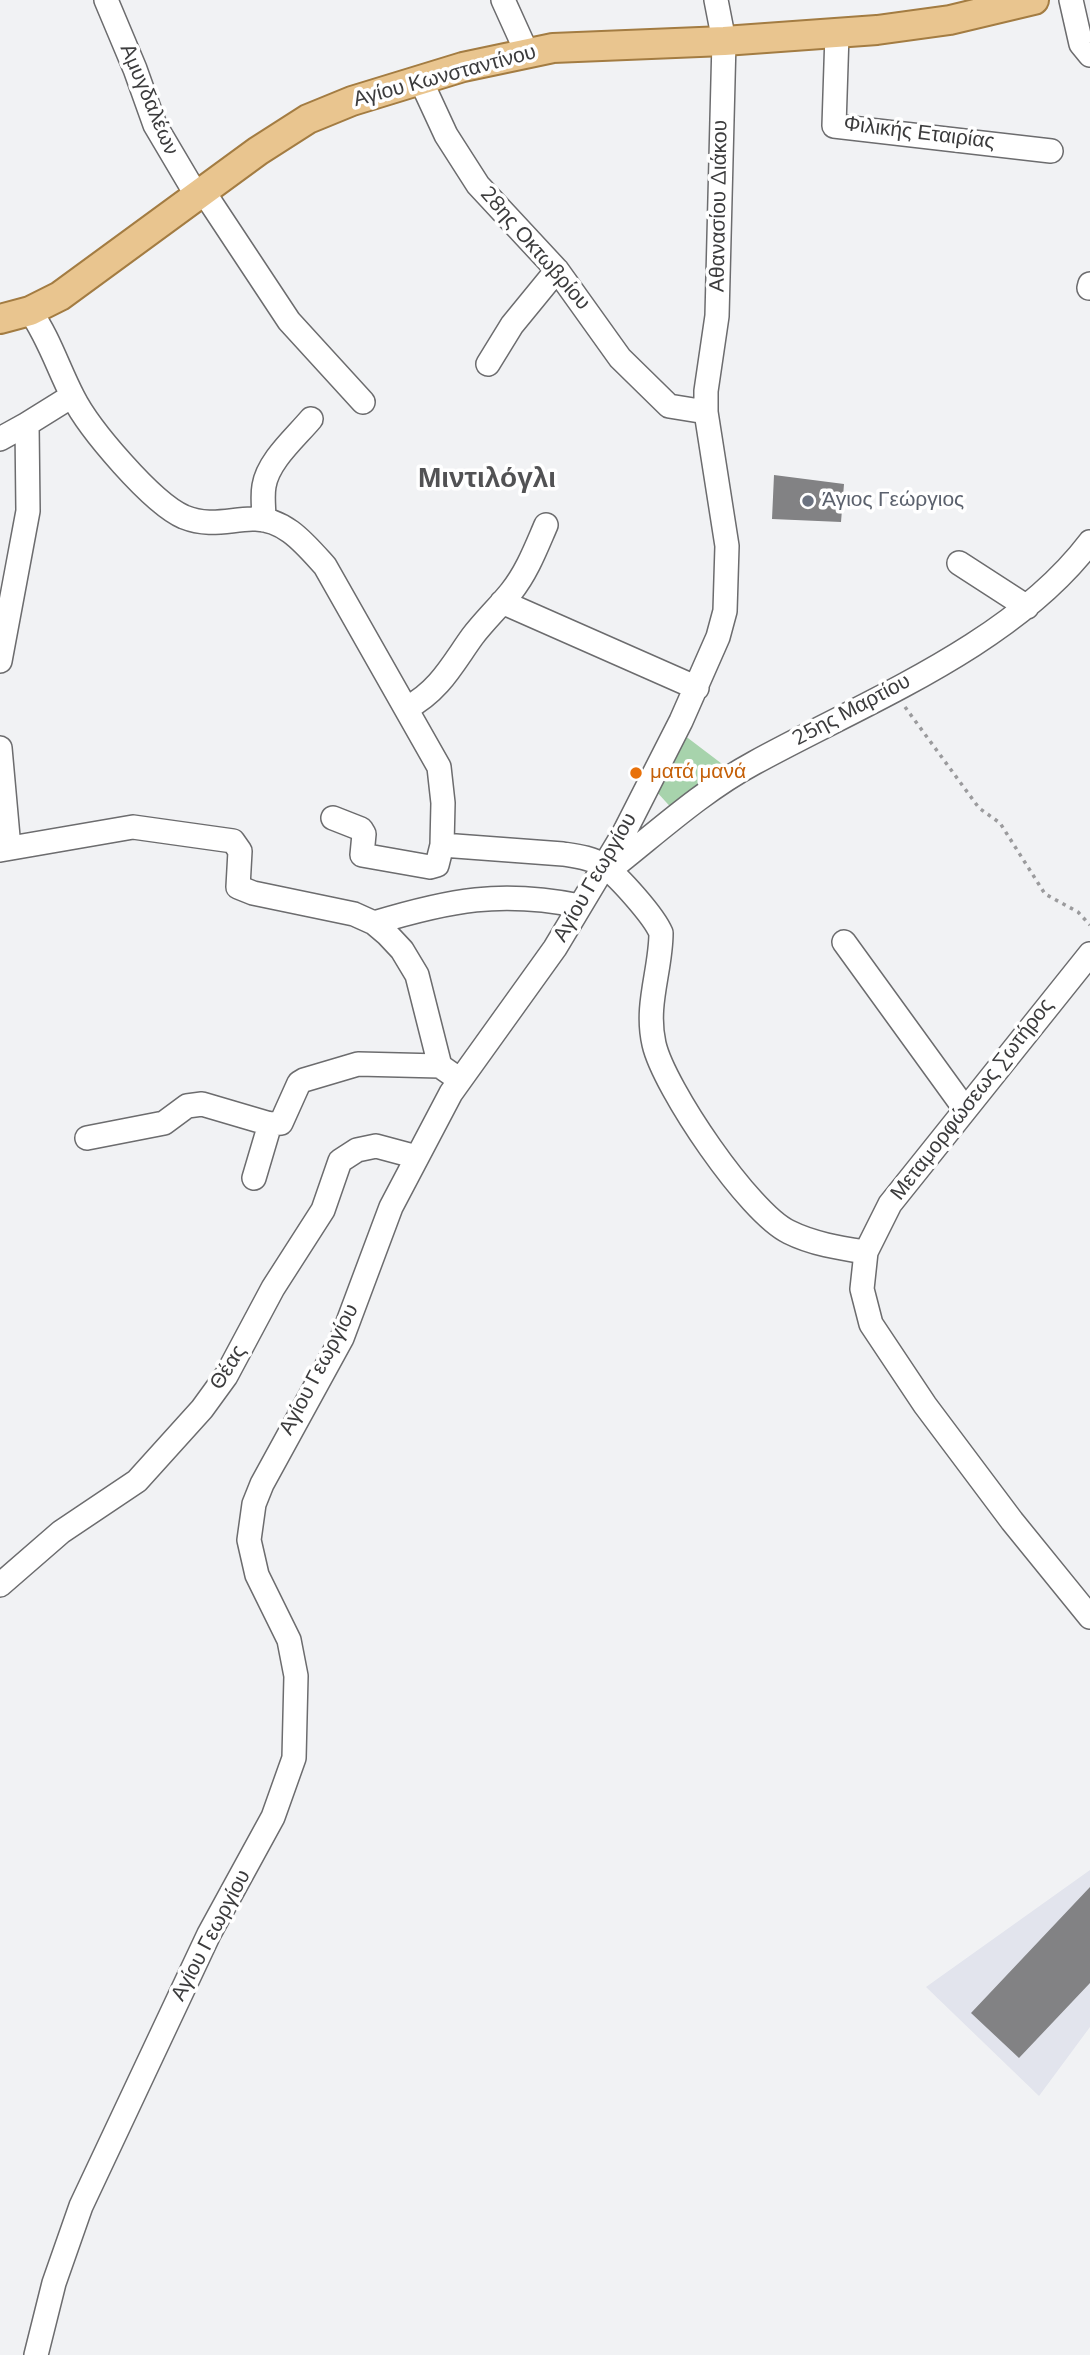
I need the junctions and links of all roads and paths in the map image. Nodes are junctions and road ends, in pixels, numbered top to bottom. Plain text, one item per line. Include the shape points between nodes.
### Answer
1 (503, 0) edge
2 (716, 0) edge
3 (1034, 0) edge
4 (1071, 0) edge
5 (114, 3) edge
6 (837, 34) junction
7 (724, 41) junction
8 (527, 53) junction
9 (1090, 55) edge
10 (421, 81) junction
11 (1051, 151) dead end
12 (200, 194) junction
13 (557, 270) junction
14 (30, 311) junction
15 (0, 319) edge
16 (488, 363) dead end
17 (72, 396) junction
18 (363, 402) dead end
19 (706, 412) junction
20 (311, 419) dead end
21 (27, 424) junction
22 (0, 439) edge
23 (264, 520) junction
24 (546, 525) dead end
25 (1090, 542) edge
26 (959, 563) dead end
27 (502, 602) junction
28 (1027, 607) junction
29 (0, 661) edge
30 (696, 688) junction
31 (894, 691) junction
32 (407, 708) junction
33 (0, 748) edge
34 (333, 818) dead end
35 (442, 845) junction
36 (5, 849) edge
37 (604, 866) junction
38 (580, 906) junction
39 (374, 923) junction
40 (1090, 925) edge
41 (844, 942) dead end
42 (1090, 954) edge
43 (440, 1066) junction
44 (460, 1080) junction
45 (965, 1110) junction
46 (270, 1125) junction
47 (87, 1138) dead end
48 (417, 1157) junction
49 (254, 1178) dead end
50 (866, 1252) junction
51 (0, 1586) edge
52 (1090, 1617) edge
53 (36, 2355) edge

1 - 8 street
2 - 7 street, Αθανασίου Διάκου
3 - 6 main road, Αγίου Κωνσταντίνου via 950,20
4 - 9 street via 1081,44
5 - 12 street, Αμυγδαλέων via 155,125
6 - 7 main road, Αγίου Κωνσταντίνου
6 - 11 street, Φιλικής Εταιρίας via 834,126
7 - 8 main road, Αγίου Κωνσταντίνου via 577,46
7 - 19 street, Αθανασίου Διάκου via 718,316
8 - 10 main road, Αγίου Κωνσταντίνου
10 - 12 main road, Αγίου Κωνσταντίνου via 308,119
10 - 13 street, 28ης Οκτωβρίου via 446,135 478,185
12 - 14 main road, Αγίου Κωνσταντίνου via 85,280
12 - 18 street, Αμυγδαλέων via 289,321
13 - 16 street
13 - 19 street, 28ης Οκτωβρίου via 620,358 668,405
14 - 15 main road, Αγίου Κωνσταντίνου
14 - 17 street
17 - 21 street
17 - 23 street via 134,477 182,516 215,524
19 - 30 street, Αγίου Γεωργίου via 723,509 728,585 718,637
20 - 23 street via 266,479
21 - 22 street
21 - 29 street via 28,511
23 - 32 street via 277,522 325,566
24 - 27 street via 531,561
25 - 28 street, 25ης Μαρτίου via 1062,576
26 - 28 street
27 - 30 street
27 - 32 street via 438,686
28 - 31 street, 25ης Μαρτίου
30 - 37 street, Αγίου Γεωργίου
31 - 37 street, 25ης Μαρτίου via 751,764 617,864
31 - 40 path via 979,808 1000,823 1045,894
32 - 35 street via 439,767
33 - 36 street
34 - 35 street via 361,828 362,855 430,867 437,865
35 - 37 street via 571,855
36 - 39 street via 133,827 227,839 239,846 237,881 245,891 354,914
37 - 38 street, Αγίου Γεωργίου
37 - 50 street via 633,894 661,933 650,1012 653,1042 681,1104 764,1215 788,1232
38 - 39 street via 499,896 422,908
38 - 44 street, Αγίου Γεωργίου
39 - 43 street via 402,950 416,975
41 - 45 street
42 - 45 street, Μεταμορφώσεως Σωτήρος
43 - 44 street
43 - 46 street via 358,1064 304,1080 281,1123
44 - 48 street, Αγίου Γεωργίου
45 - 50 street, Μεταμορφώσεως Σωτήρος via 890,1204
46 - 47 street via 202,1104 187,1106 164,1123
46 - 49 street
48 - 51 street, Θέας via 376,1146 357,1150 340,1161 323,1210 202,1409 136,1481 61,1532
48 - 53 street, Αγίου Γεωργίου via 391,1207 342,1338 288,1431 254,1504 251,1553 289,1640 296,1676 294,1758 285,1787 209,1934 81,2206 54,2283
50 - 52 street via 862,1289 871,1324 970,1466

